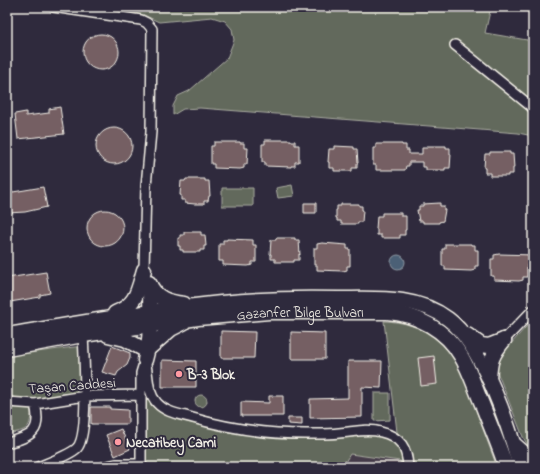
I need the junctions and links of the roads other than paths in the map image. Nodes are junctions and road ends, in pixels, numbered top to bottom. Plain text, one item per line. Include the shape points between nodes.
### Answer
1 (53, 7) edge
2 (455, 45) dead end
3 (533, 108) edge
4 (144, 270) joint
5 (145, 285) junction
6 (533, 310) edge
7 (197, 312) junction
8 (145, 319) junction
9 (82, 329) junction
10 (97, 334) junction
11 (464, 334) junction
12 (7, 336) edge
13 (504, 340) junction
14 (7, 349) edge
15 (145, 353) junction
16 (489, 379) junction
17 (140, 395) junction
18 (85, 396) junction
19 (7, 402) edge
20 (36, 404) junction
21 (7, 443) edge
22 (515, 445) junction
23 (533, 458) edge
24 (142, 466) edge
25 (38, 467) edge
26 (103, 467) edge
27 (408, 467) edge
28 (506, 467) edge
29 (520, 467) edge

1 - 4 street via 141,20 152,29 151,132
2 - 3 street
4 - 5 main road
5 - 7 main road via 163,299
5 - 8 main road
5 - 9 main road via 126,308
6 - 13 street
7 - 8 main road, Gazanfer Bilge Bulvarı
7 - 11 main road, Gazanfer Bilge Bulvarı via 222,302 393,299 427,306 450,320
7 - 15 main road via 171,329
7 - 28 main road, Gazanfer Bilge Bulvarı via 387,312 426,323 441,332 461,355
8 - 9 main road
8 - 10 main road, Gazanfer Bilge Bulvarı
8 - 15 main road
9 - 10 main road, Gazanfer Bilge Bulvarı
9 - 12 main road, Gazanfer Bilge Bulvarı
9 - 14 main road, Gazanfer Bilge Bulvarı
9 - 18 street
10 - 15 main road via 125,339
11 - 13 main road via 481,345 489,346
11 - 16 main road, Gazanfer Bilge Bulvarı
13 - 16 main road via 494,352 489,364
15 - 17 street
15 - 27 street via 149,386 154,400 172,412 224,426 264,432 383,432 403,445
16 - 22 main road, Gazanfer Bilge Bulvarı
17 - 18 street, Taşan Caddesi
17 - 24 street
18 - 20 street, Taşan Caddesi
18 - 25 street via 83,432 78,447
19 - 20 street, Taşan Caddesi
20 - 21 street via 36,429
22 - 23 main road via 524,454
22 - 29 main road, Gazanfer Bilge Bulvarı
24 - 26 street via 116,464

